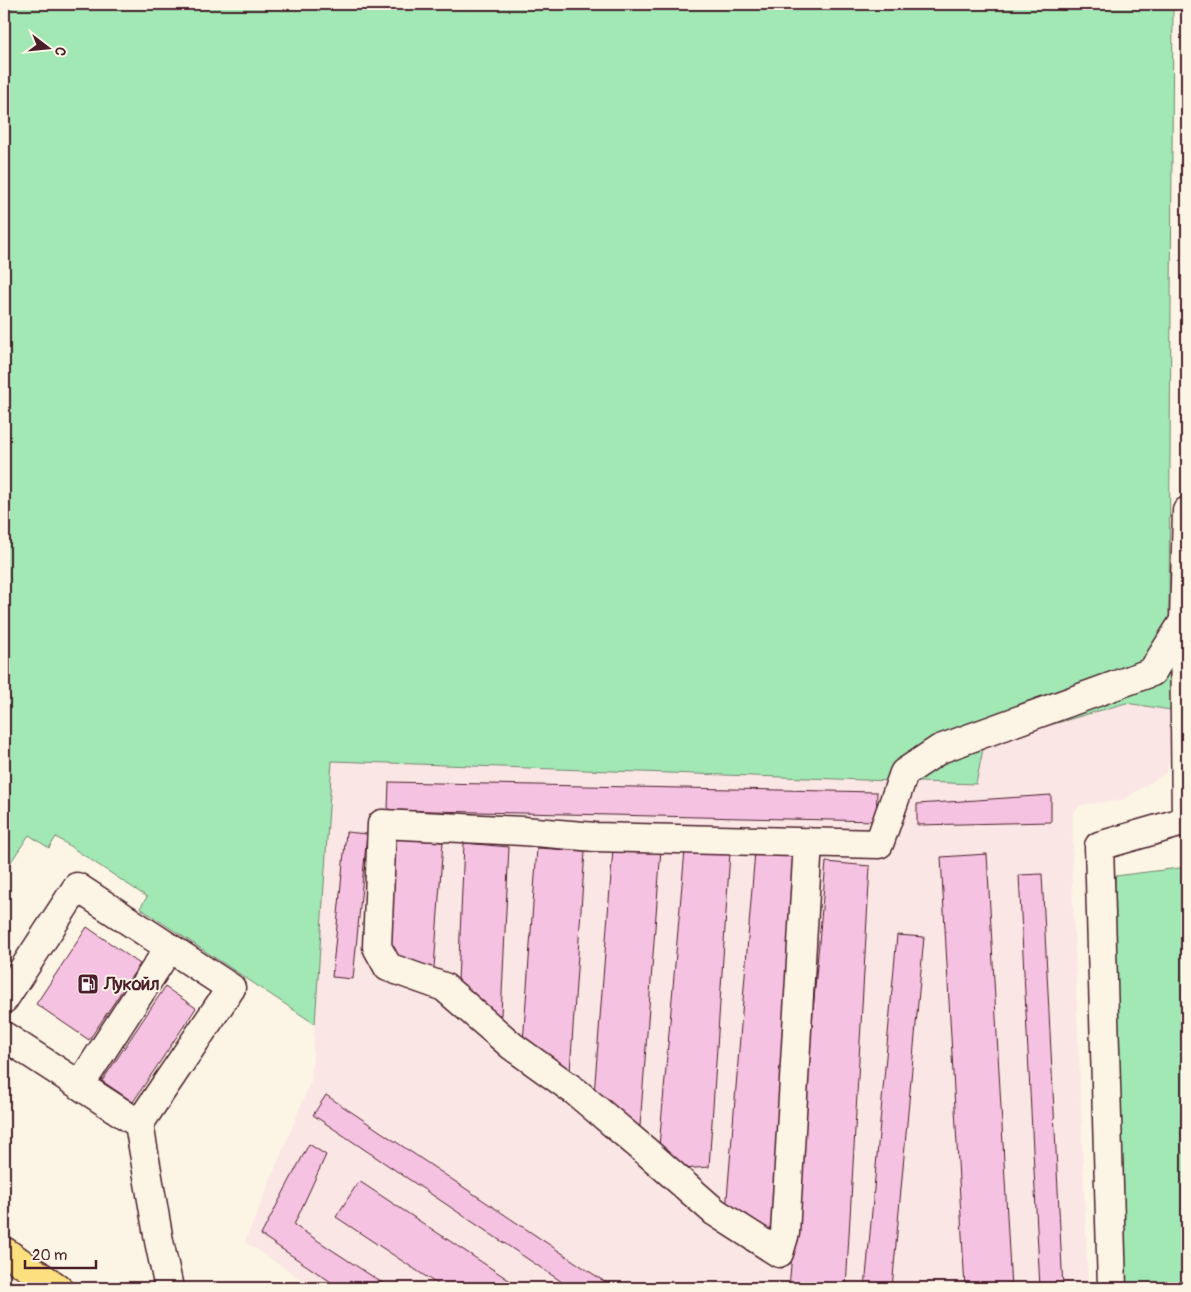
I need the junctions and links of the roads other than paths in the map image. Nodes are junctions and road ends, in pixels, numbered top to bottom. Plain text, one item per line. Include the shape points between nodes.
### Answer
1 (1187, 511) edge
2 (1184, 621) junction
3 (1187, 821) edge
4 (808, 842) junction
5 (169, 948) junction
6 (4, 999) edge
7 (4, 1036) edge
8 (80, 1086) junction
9 (139, 1124) junction
10 (4, 1251) edge
11 (58, 1288) edge
12 (169, 1288) edge
13 (1112, 1288) edge

1 - 2 lane
2 - 3 lane
2 - 4 lane via 1152,672 940,749 904,774 879,844
3 - 13 lane via 1099,846
4 - 4 lane via 595,837 382,824 377,947 388,967 444,987 512,1046 576,1092 714,1212 778,1253 785,1233
5 - 6 lane via 77,887
5 - 8 lane
5 - 9 lane via 230,988
7 - 8 lane
8 - 9 lane
9 - 12 lane
10 - 11 highway

